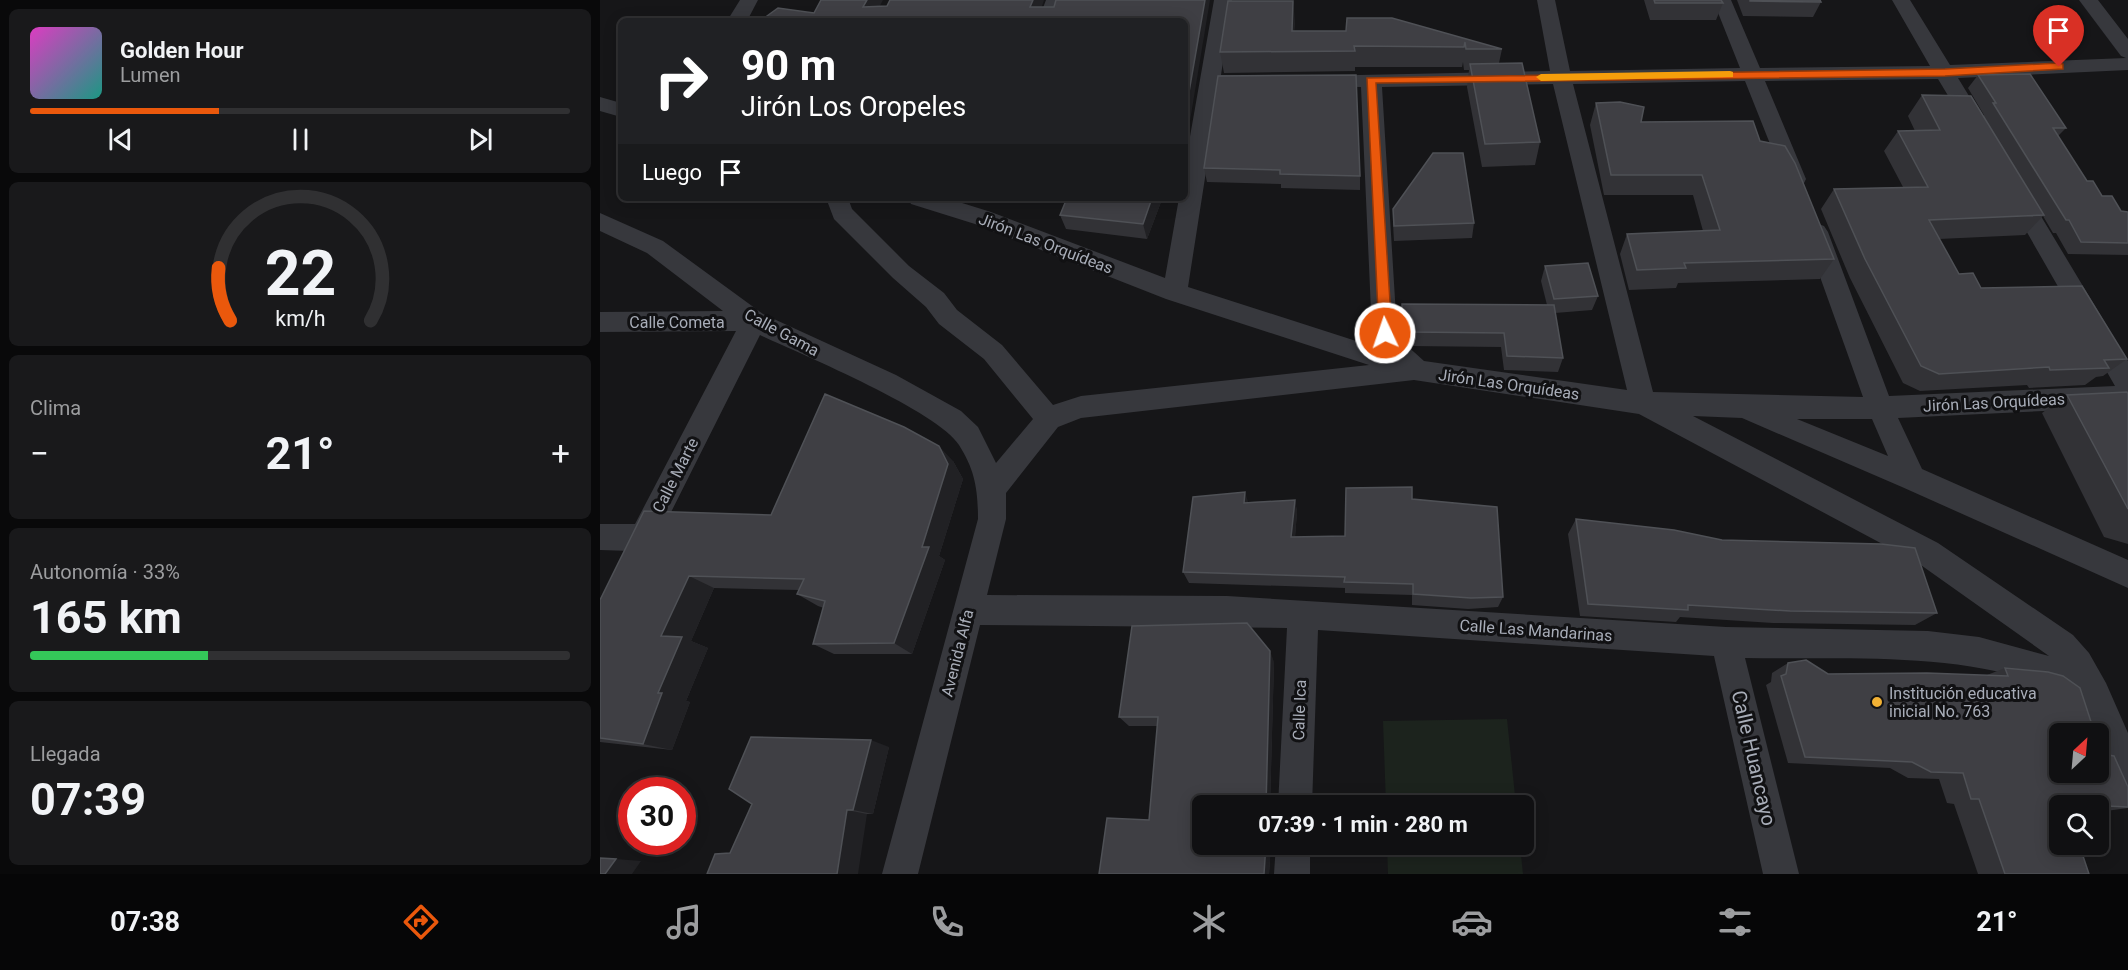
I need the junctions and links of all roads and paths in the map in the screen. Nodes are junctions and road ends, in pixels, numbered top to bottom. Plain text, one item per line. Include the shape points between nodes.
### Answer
1 (749, 0) edge
2 (1055, 0) edge
3 (1223, 0) edge
4 (1546, 0) edge
5 (1722, 0) edge
6 (1901, 0) edge
7 (2088, 0) edge
8 (739, 18) edge
9 (1049, 18) edge
10 (2128, 52) edge
11 (2128, 63) edge
12 (1945, 72) junction
13 (1754, 74) junction
14 (1561, 77) junction
15 (1371, 80) junction
16 (1268, 81) edge
17 (1302, 81) edge
18 (1210, 82) junction
19 (600, 105) edge
20 (618, 109) edge
21 (1986, 143) edge
22 (2004, 173) edge
23 (838, 201) edge
24 (939, 201) edge
25 (986, 208) edge
26 (610, 225) edge
27 (600, 246) edge
28 (1175, 292) junction
29 (754, 321) junction
30 (600, 322) edge
31 (1418, 371) junction
32 (2128, 384) edge
33 (2128, 396) edge
34 (1643, 403) junction
35 (1740, 407) junction
36 (1880, 408) junction
37 (1049, 419) junction
38 (968, 435) joint
39 (1912, 478) junction
40 (992, 489) junction
41 (600, 537) edge
42 (643, 538) junction
43 (629, 569) edge
44 (2128, 574) edge
45 (968, 610) junction
46 (1303, 614) junction
47 (1726, 642) junction
48 (2095, 694) junction
49 (2126, 764) edge
50 (1295, 795) edge
51 (1293, 855) edge
52 (900, 874) edge
53 (1292, 874) edge
54 (1781, 874) edge

1 - 8 street
2 - 9 street
3 - 18 street
4 - 14 street
5 - 13 street
6 - 12 street
7 - 10 street
11 - 12 street
12 - 13 street
12 - 21 street
13 - 14 street
13 - 36 street
14 - 15 street
14 - 34 street
15 - 17 street
15 - 31 street via 1385,333 1395,350
16 - 18 street
18 - 28 street
19 - 20 street
22 - 32 street
23 - 37 street via 842,213 901,272 935,300 948,317 993,352
24 - 25 street, Jirón Las Orquídeas
25 - 28 street, Jirón Las Orquídeas
26 - 27 street
26 - 29 street, Calle Gama via 655,247
28 - 31 street, Jirón Las Orquídeas
29 - 30 street, Calle Cometa
29 - 38 street, Calle Gama via 931,406
29 - 42 street, Calle Marte
31 - 34 street, Jirón Las Orquídeas
31 - 37 street via 1081,407
33 - 36 street, Jirón Las Orquídeas
34 - 35 street, Jirón Las Orquídeas
34 - 48 street via 1928,553 2062,646
35 - 36 street, Jirón Las Orquídeas
35 - 39 street
36 - 39 street
37 - 40 street
38 - 40 street, Avenida Alfa
39 - 44 street
40 - 45 street, Avenida Alfa via 992,519
41 - 42 street
42 - 43 street, Calle Marte
45 - 46 street, Calle Las Mandarinas
45 - 52 street, Avenida Alfa
46 - 47 street, Calle Las Mandarinas
46 - 50 street, Calle Ica
47 - 48 street, Calle Las Mandarinas via 1929,646 1979,652 2052,672
47 - 54 street, Calle Huancayo
48 - 49 street
51 - 53 street

